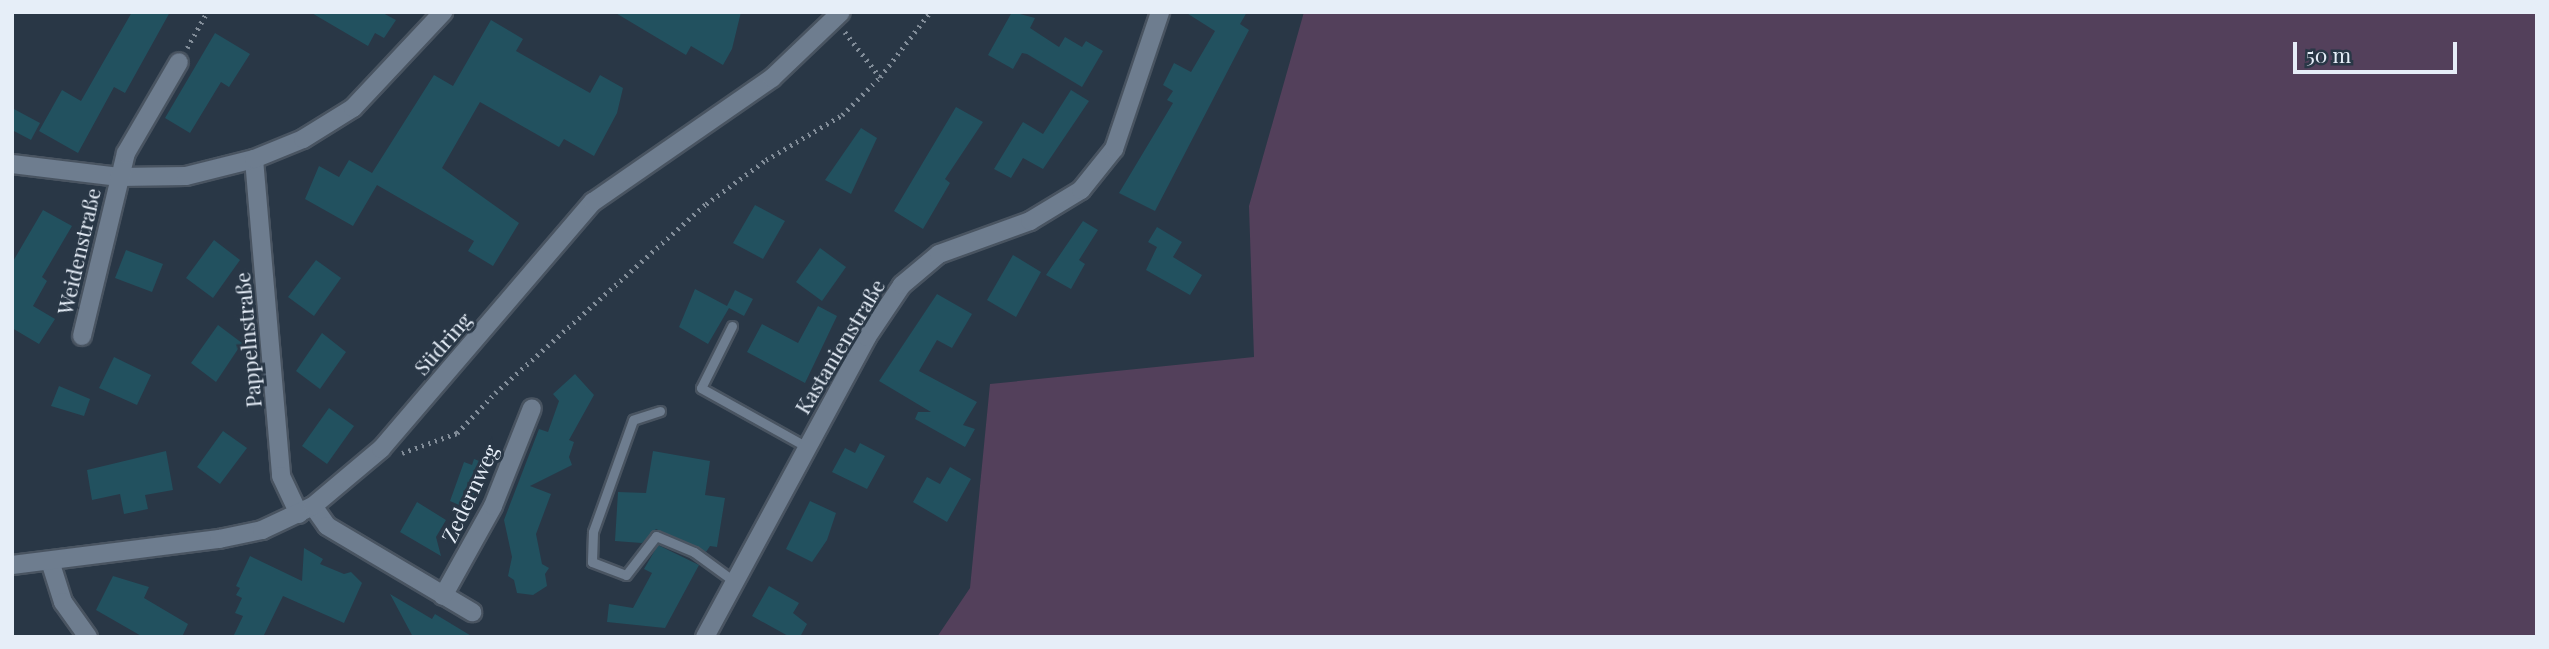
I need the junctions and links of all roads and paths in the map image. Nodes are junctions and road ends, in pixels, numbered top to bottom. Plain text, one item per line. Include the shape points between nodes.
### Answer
1 (207, 12) edge
2 (930, 12) edge
3 (1160, 12) edge
4 (436, 14) edge
5 (838, 16) edge
6 (179, 62) joint
7 (880, 77) junction
8 (254, 159) junction
9 (12, 164) edge
10 (119, 177) junction
11 (732, 326) dead end
12 (82, 336) dead end
13 (532, 408) dead end
14 (660, 411) dead end
15 (807, 447) junction
16 (380, 449) junction
17 (306, 510) junction
18 (50, 561) junction
19 (12, 565) edge
20 (734, 582) junction
21 (443, 596) junction
22 (472, 612) dead end
23 (88, 637) edge
24 (705, 637) edge

1 - 6 path
2 - 7 path
3 - 15 street, Kastanienstraße via 1114,149 1081,190 1030,221 939,254 902,285 867,337
4 - 8 street, Weidenstraße via 353,108 303,139
5 - 7 path
5 - 16 street, Südring via 772,78 593,202
6 - 10 street, Weidenstraße via 126,153
7 - 16 path via 842,115 766,160 706,204 495,393 457,433 409,454
8 - 10 street, Weidenstraße via 186,176
8 - 17 street, Pappelnstraße via 281,476
9 - 10 street, Weidenstraße
10 - 12 street, Weidenstraße
11 - 15 lane via 702,388
13 - 21 street, Zedernweg via 493,506
14 - 20 lane via 633,420 593,532 592,562 626,575 656,536 694,552
15 - 20 street, Kastanienstraße
16 - 17 street, Südring
17 - 18 street, Südring via 262,530 219,539
17 - 21 street
18 - 19 street, Südring
18 - 23 street via 63,601
20 - 24 street, Kastanienstraße
21 - 22 street

